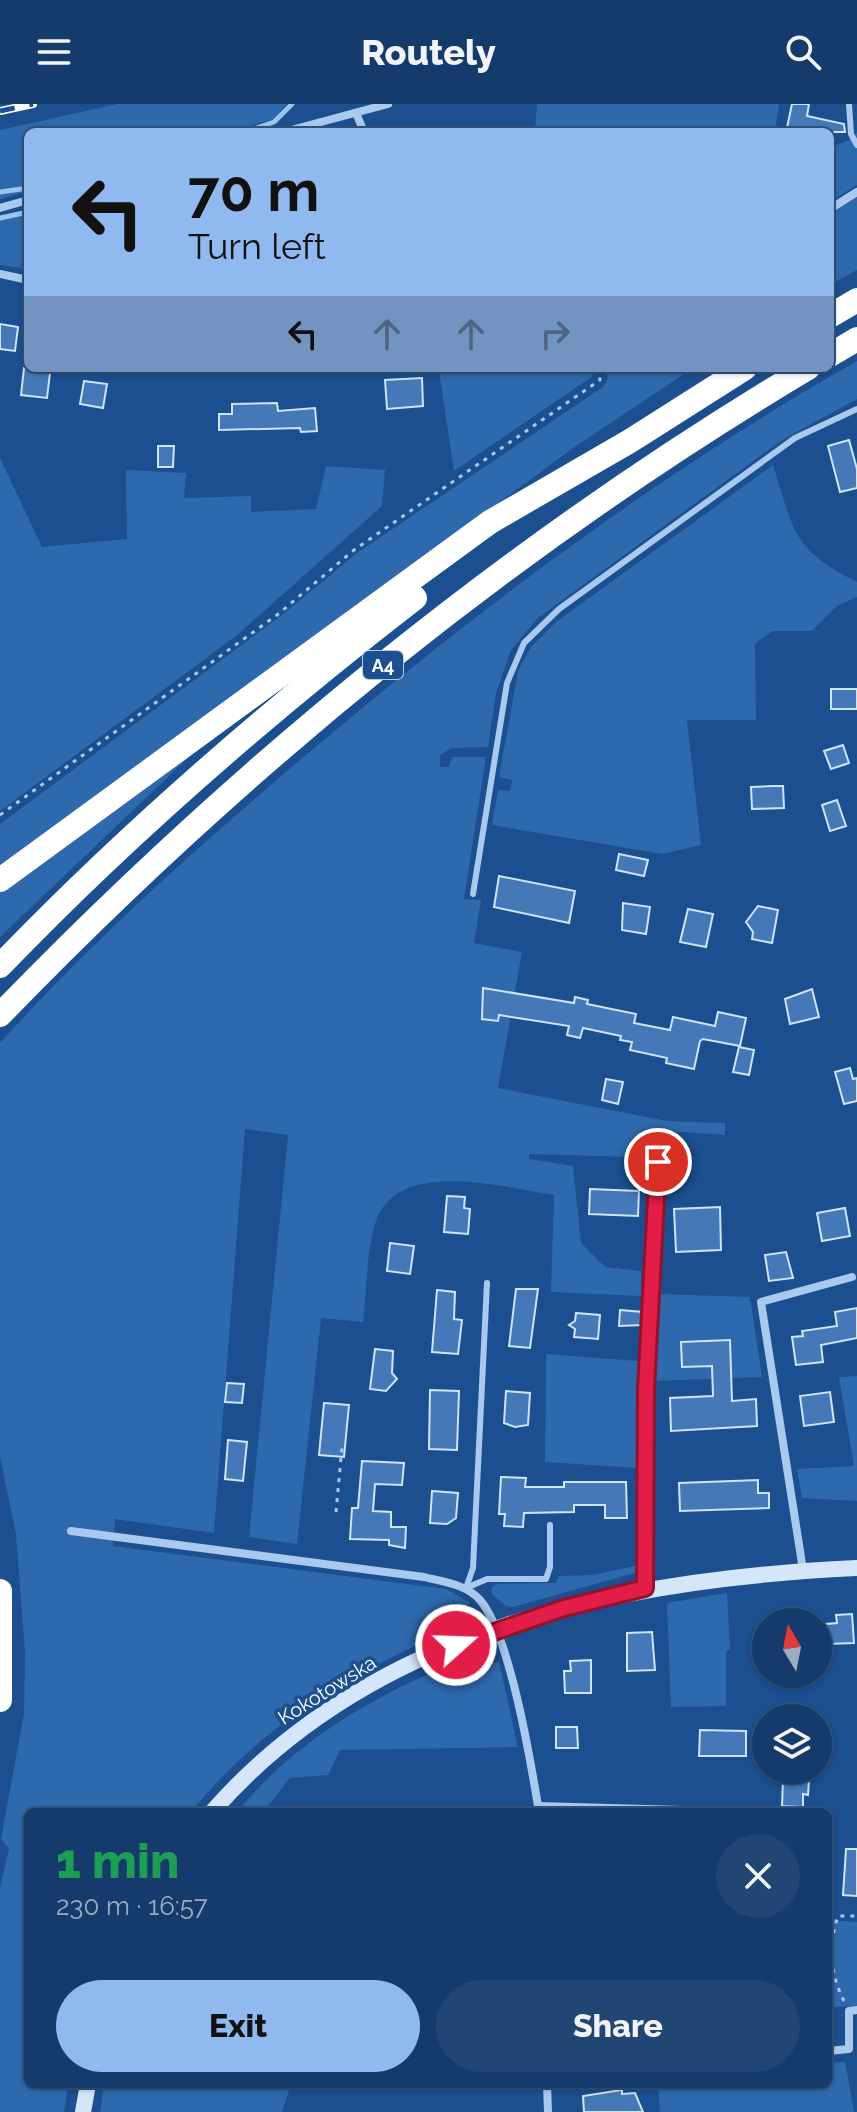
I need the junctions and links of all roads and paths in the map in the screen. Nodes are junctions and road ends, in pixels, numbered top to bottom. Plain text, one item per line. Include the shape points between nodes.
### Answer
1 (388, 104) edge
2 (849, 104) edge
3 (356, 113) junction
4 (299, 128) edge
5 (362, 128) edge
6 (857, 145) edge
7 (857, 192) edge
8 (24, 201) edge
9 (834, 206) edge
10 (0, 208) edge
11 (0, 274) edge
12 (24, 279) edge
13 (857, 300) edge
14 (834, 314) edge
15 (857, 339) edge
16 (834, 353) edge
17 (599, 372) edge
18 (739, 372) edge
19 (802, 372) edge
20 (857, 409) edge
21 (630, 441) junction
22 (0, 815) edge
23 (0, 880) edge
24 (473, 894) dead end
25 (0, 966) edge
26 (0, 1015) edge
27 (658, 1162) dead end
28 (852, 1277) dead end
29 (487, 1283) dead end
30 (342, 1447) dead end
31 (336, 1512) dead end
32 (550, 1525) dead end
33 (71, 1531) dead end
34 (857, 1568) edge
35 (803, 1570) junction
36 (466, 1588) junction
37 (645, 1588) junction
38 (0, 1591) edge
39 (491, 1632) junction
40 (0, 1700) edge
41 (216, 1808) edge
42 (538, 1808) edge
43 (857, 1916) edge
44 (832, 1934) edge
45 (832, 1960) edge
46 (853, 2011) edge
47 (832, 2051) edge
48 (87, 2088) edge
49 (547, 2088) edge
50 (83, 2112) edge
51 (548, 2112) edge

1 - 3 street
2 - 6 lane
3 - 4 street
3 - 5 street
7 - 9 street
8 - 10 street
11 - 12 street
13 - 14 highway
15 - 16 highway
17 - 22 path via 600,380 354,550 277,615
18 - 21 highway, A4
19 - 26 highway, A4 via 518,561 342,698 185,835
20 - 24 lane via 795,438 559,609 524,643 507,683
21 - 23 highway via 490,522
21 - 25 highway, A4 via 448,572 321,672 137,833
27 - 37 street via 646,1389
28 - 35 street via 761,1302
29 - 36 lane via 473,1568
30 - 31 path
32 - 36 lane via 546,1579 487,1579
33 - 36 street via 424,1577
34 - 35 street, Kokotowska
35 - 37 street, Kokotowska
36 - 39 street via 480,1600
37 - 39 street, Kokotowska
38 - 40 highway
39 - 41 street, Kokotowska via 415,1662 341,1700 272,1750
39 - 42 street via 508,1662
43 - 44 path via 838,1916
45 - 46 path via 834,1981
46 - 47 street via 849,2049
48 - 50 street
49 - 51 street

